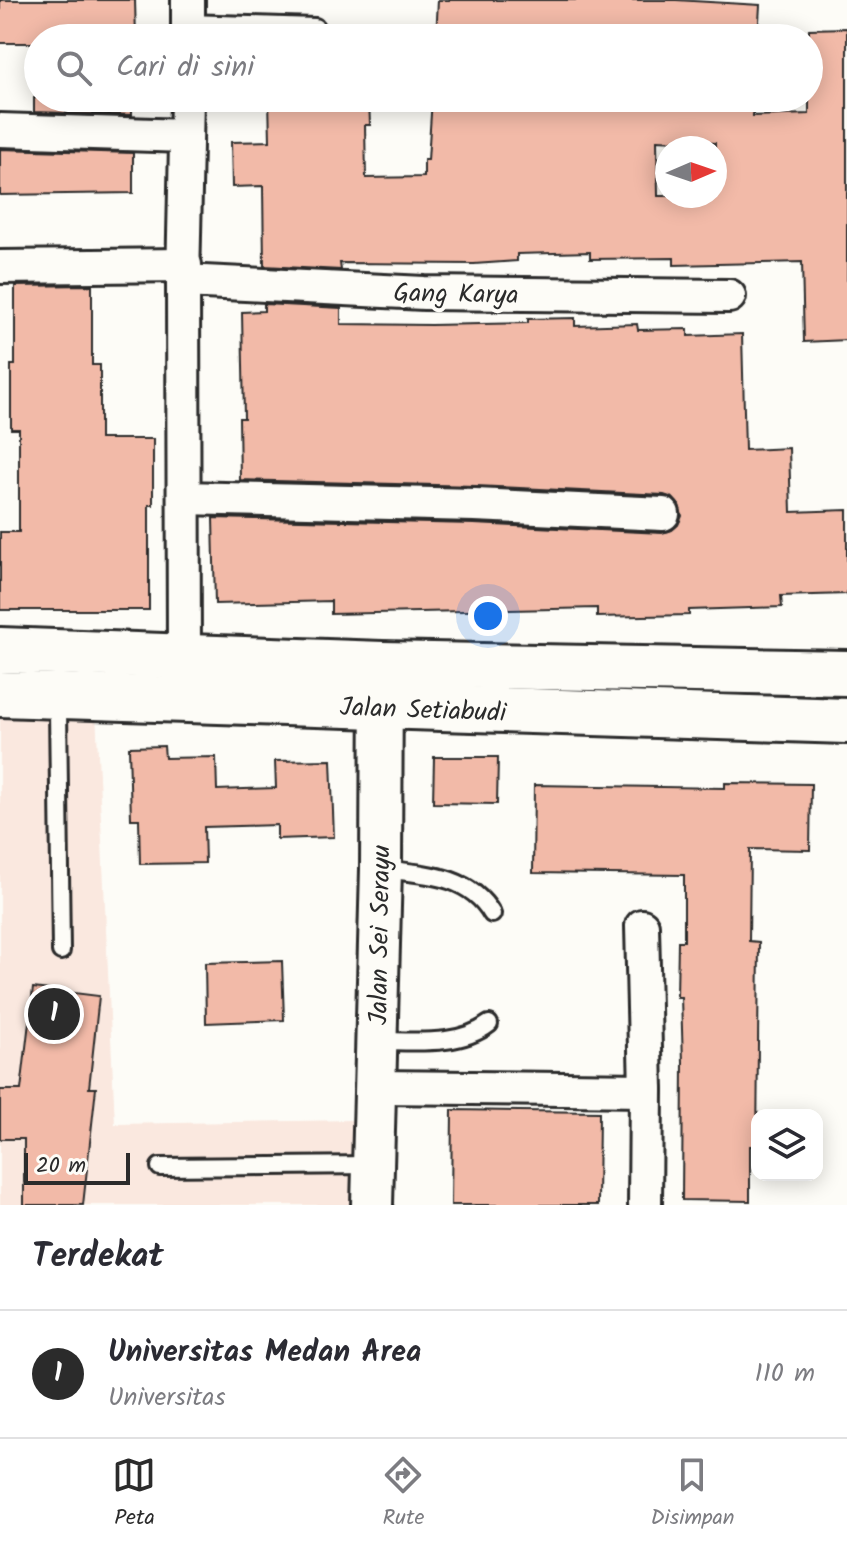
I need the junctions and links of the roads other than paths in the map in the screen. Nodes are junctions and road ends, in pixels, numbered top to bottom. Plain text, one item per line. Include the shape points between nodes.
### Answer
1 (188, 20) edge
2 (261, 24) edge
3 (187, 112) edge
4 (0, 130) edge
5 (186, 136) junction
6 (0, 267) edge
7 (184, 273) junction
8 (729, 296) dead end
9 (184, 498) junction
10 (663, 514) dead end
11 (0, 650) edge
12 (184, 656) junction
13 (382, 664) junction
14 (847, 673) edge
15 (0, 694) edge
16 (61, 695) junction
17 (381, 708) junction
18 (847, 721) edge
19 (381, 869) junction
20 (492, 914) dead end
21 (642, 926) dead end
22 (61, 951) dead end
23 (489, 1024) dead end
24 (377, 1041) junction
25 (376, 1087) junction
26 (646, 1090) junction
27 (373, 1165) junction
28 (160, 1167) dead end
29 (372, 1205) edge
30 (645, 1205) edge

1 - 2 lane
3 - 5 street
4 - 5 street
5 - 7 street
6 - 7 street, Gang Karya
7 - 8 street, Gang Karya via 424,293
7 - 9 street
9 - 10 street
9 - 12 street
11 - 12 main road, Jalan Setiabudi
12 - 13 main road, Jalan Setiabudi
13 - 14 main road, Jalan Setiabudi
13 - 17 street, Jalan Sei Serayu
15 - 16 main road, Jalan Setiabudi
16 - 17 main road, Jalan Setiabudi
16 - 22 lane
17 - 18 main road, Jalan Setiabudi
17 - 19 street, Jalan Sei Serayu
19 - 20 lane via 464,884
19 - 24 street, Jalan Sei Serayu
21 - 26 street
23 - 24 lane via 465,1036
24 - 25 street, Jalan Sei Serayu
25 - 26 street
25 - 27 street, Jalan Sei Serayu
26 - 30 street
27 - 28 lane
27 - 29 street, Jalan Sei Serayu

